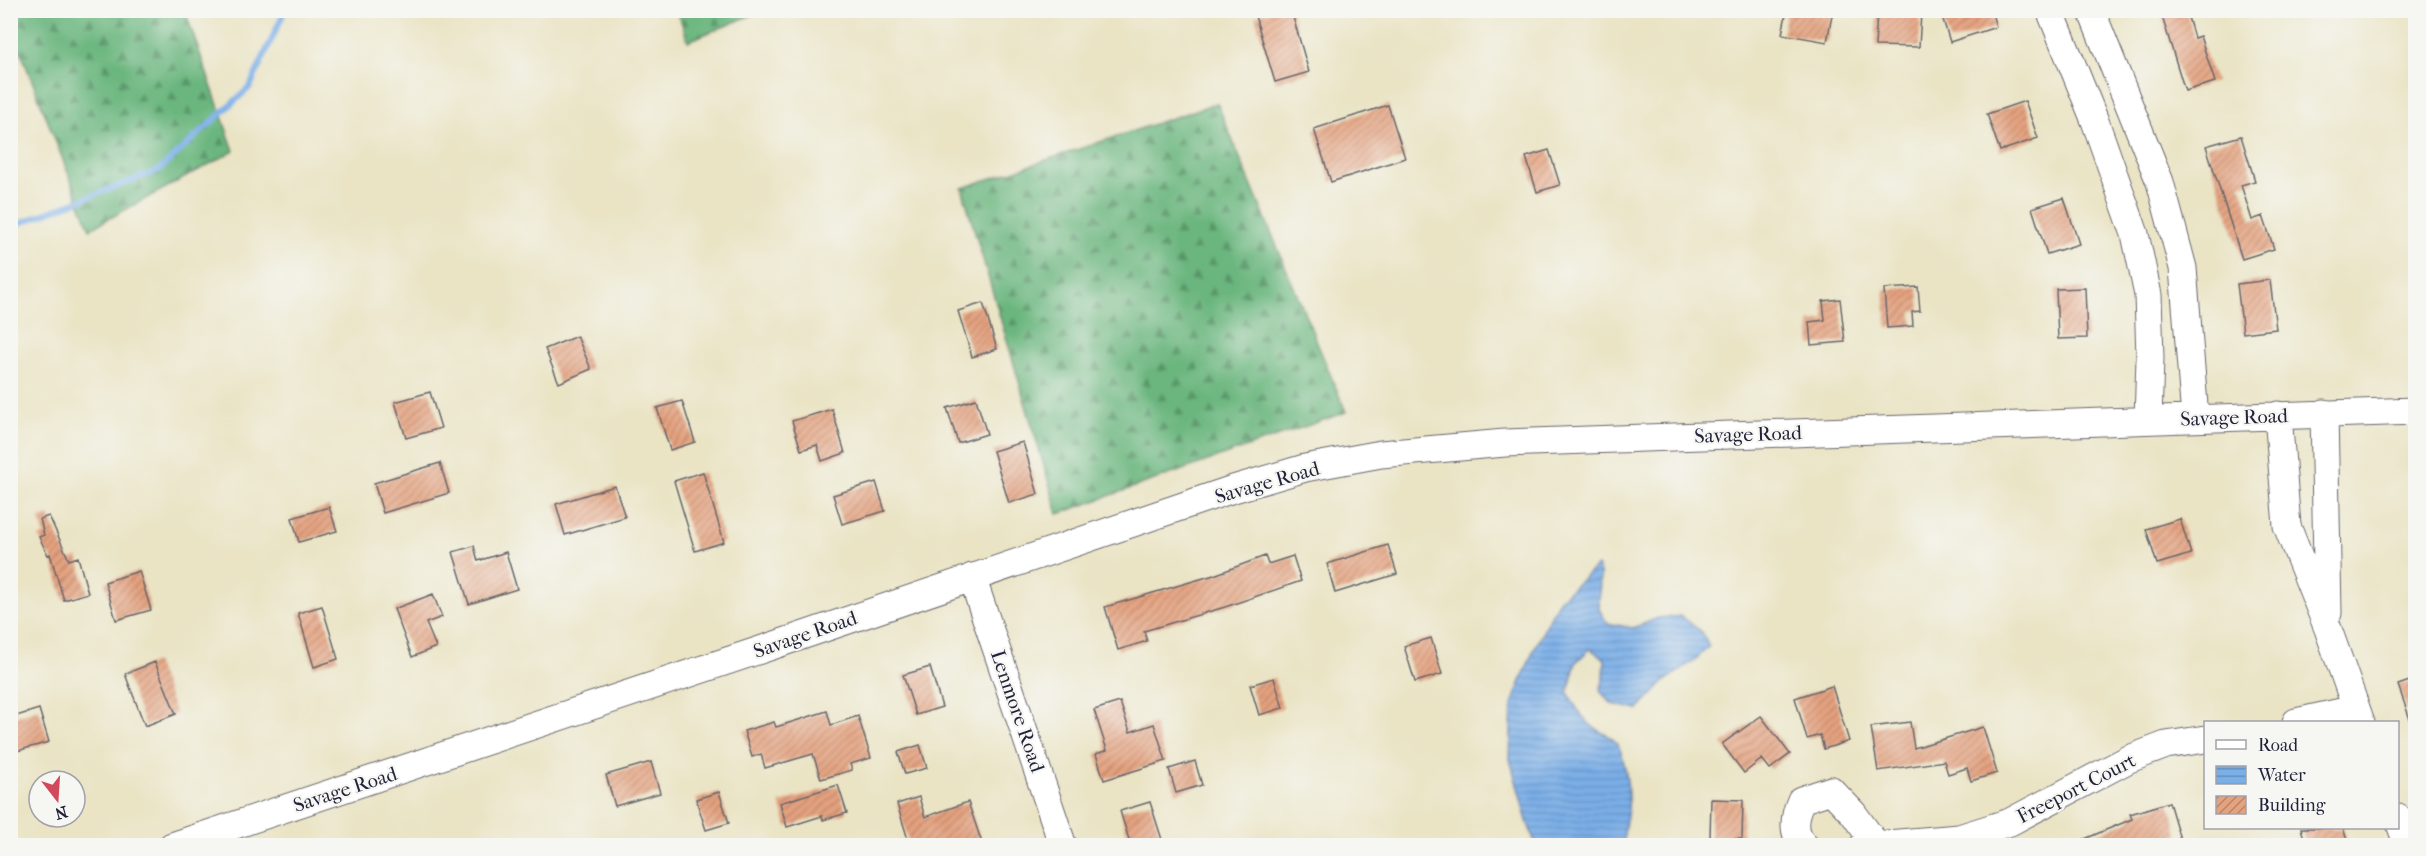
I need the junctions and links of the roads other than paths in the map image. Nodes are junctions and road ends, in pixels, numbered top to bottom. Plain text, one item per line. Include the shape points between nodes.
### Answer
1 (2050, 10) edge
2 (2091, 10) edge
3 (2160, 182) junction
4 (2122, 194) junction
5 (2415, 411) edge
6 (2324, 413) junction
7 (2278, 415) junction
8 (2195, 418) junction
9 (2148, 420) junction
10 (972, 577) junction
11 (2328, 629) junction
12 (2358, 716) edge
13 (2314, 721) edge
14 (2204, 739) edge
15 (2399, 823) edge
16 (1869, 844) edge
17 (172, 846) edge
18 (1063, 846) edge
19 (1805, 846) edge
20 (2408, 846) edge

1 - 4 street
2 - 3 street
3 - 4 street
3 - 8 street via 2183,268
4 - 9 street via 2148,295
5 - 6 street, Savage Road
6 - 7 street, Savage Road
6 - 11 street
7 - 8 street, Savage Road
7 - 11 street via 2287,526
8 - 9 street, Savage Road
9 - 10 street, Savage Road via 1505,443 1381,454 1305,468
10 - 17 street, Savage Road
10 - 18 street, Lenmore Road
11 - 12 street
12 - 13 street
14 - 16 street, Freeport Court via 2166,745 2129,759 2010,822 1959,838
15 - 20 street
16 - 19 street, Freeport Court via 1853,813 1831,790 1802,800 1794,816 1797,839

